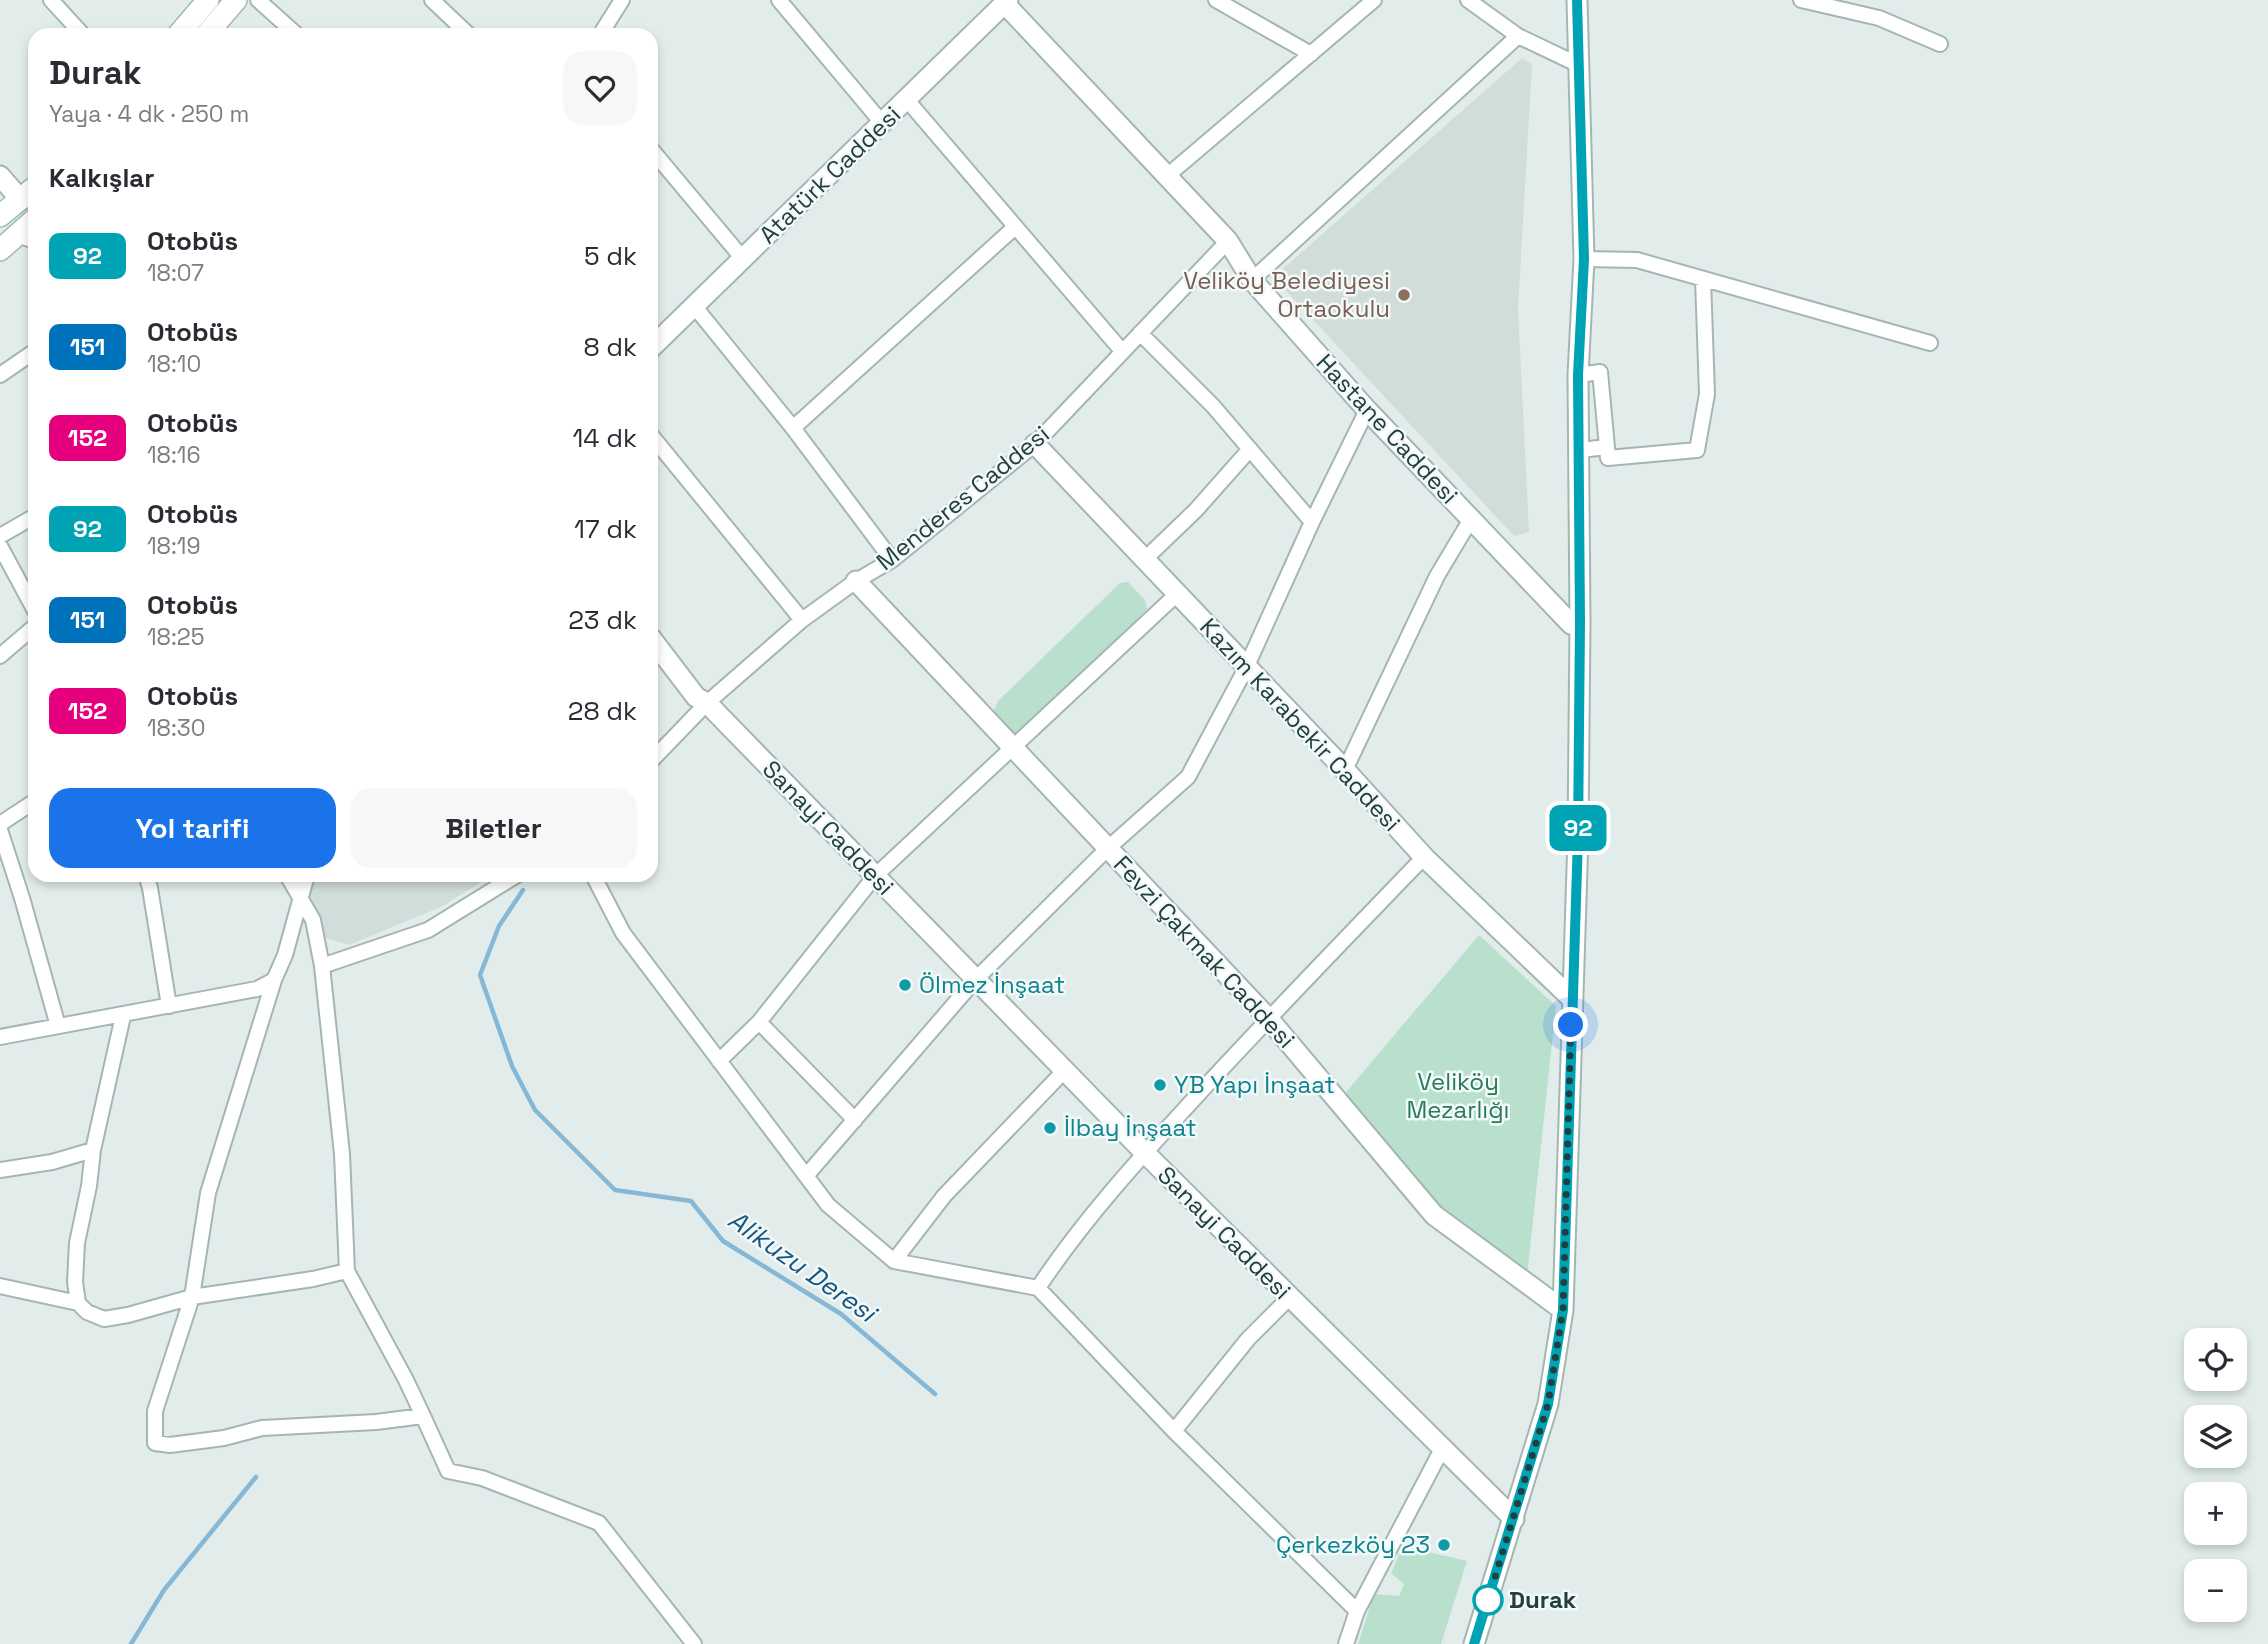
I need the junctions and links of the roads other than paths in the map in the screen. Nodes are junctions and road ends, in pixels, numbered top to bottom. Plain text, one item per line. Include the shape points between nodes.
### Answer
1 (51, 0) edge
2 (208, 0) edge
3 (236, 0) edge
4 (258, 0) edge
5 (622, 0) edge
6 (779, 0) edge
7 (1216, 0) edge
8 (1374, 0) edge
9 (1468, 0) edge
10 (1577, 0) edge
11 (1801, 0) edge
12 (1005, 1) edge
13 (439, 2) edge
14 (77, 28) edge
15 (184, 28) edge
16 (212, 28) edge
17 (288, 28) edge
18 (463, 28) edge
19 (604, 28) edge
20 (1518, 36) junction
21 (1940, 44) dead end
22 (1311, 54) junction
23 (1579, 65) junction
24 (906, 100) junction
25 (883, 124) junction
26 (658, 157) edge
27 (0, 176) edge
28 (1167, 176) junction
29 (28, 193) edge
30 (0, 216) edge
31 (1015, 227) junction
32 (26, 238) edge
33 (1228, 241) junction
34 (0, 250) edge
35 (1584, 259) junction
36 (744, 260) junction
37 (1703, 279) junction
38 (1252, 280) junction
39 (695, 307) junction
40 (1140, 333) junction
41 (658, 341) edge
42 (1930, 343) dead end
43 (1122, 351) junction
44 (28, 356) edge
45 (0, 375) edge
46 (1578, 375) junction
47 (1367, 410) junction
48 (793, 428) junction
49 (658, 444) edge
50 (1035, 444) junction
51 (1607, 447) junction
52 (1250, 449) junction
53 (1580, 450) junction
54 (1471, 519) junction
55 (28, 520) edge
56 (1312, 522) junction
57 (0, 537) edge
58 (0, 546) edge
59 (892, 560) junction
60 (1144, 560) junction
61 (856, 581) junction
62 (1177, 594) junction
63 (28, 595) edge
64 (802, 620) junction
65 (1580, 622) junction
66 (28, 632) edge
67 (658, 647) edge
68 (0, 656) edge
69 (1246, 668) junction
70 (707, 704) junction
71 (1013, 747) junction
72 (658, 754) edge
73 (1345, 770) junction
74 (28, 806) edge
75 (0, 824) edge
76 (0, 830) edge
77 (1107, 849) junction
78 (1424, 857) junction
79 (875, 876) junction
80 (148, 882) edge
81 (291, 882) edge
82 (305, 882) edge
83 (506, 882) edge
84 (597, 882) edge
85 (301, 901) junction
86 (322, 965) junction
87 (274, 980) junction
88 (975, 980) junction
89 (1572, 999) junction
90 (169, 1006) junction
91 (122, 1016) junction
92 (1268, 1018) junction
93 (759, 1022) junction
94 (58, 1026) junction
95 (0, 1037) edge
96 (719, 1060) junction
97 (1065, 1070) junction
98 (855, 1120) junction
99 (93, 1150) junction
100 (1144, 1153) junction
101 (0, 1170) edge
102 (806, 1176) junction
103 (894, 1261) junction
104 (347, 1271) junction
105 (0, 1286) edge
106 (1038, 1288) junction
107 (192, 1297) junction
108 (1289, 1298) junction
109 (78, 1303) junction
110 (1563, 1310) junction
111 (423, 1416) junction
112 (1174, 1431) junction
113 (1442, 1449) junction
114 (1514, 1519) junction
115 (1357, 1611) junction
116 (694, 1644) edge
117 (1346, 1644) edge
118 (1474, 1644) edge

1 - 14 street
2 - 15 main road
3 - 16 main road
4 - 17 street
5 - 19 street
6 - 25 street
7 - 22 street
8 - 22 street
9 - 20 street
10 - 23 street
11 - 21 street via 1879,18
12 - 24 street, Atatürk Caddesi
12 - 28 street, Hastane Caddesi
13 - 18 street
20 - 23 street
20 - 38 street
22 - 28 street
23 - 35 street
24 - 25 street, Atatürk Caddesi
24 - 31 street
25 - 36 street, Atatürk Caddesi
26 - 36 street
27 - 29 street
28 - 33 street, Hastane Caddesi
29 - 30 main road
31 - 43 street
31 - 48 street
32 - 34 main road
33 - 38 street, Hastane Caddesi
33 - 40 street, Menderes Caddesi
35 - 37 street via 1637,260
35 - 46 street
36 - 39 street, Atatürk Caddesi
37 - 42 street
37 - 51 street via 1707,394 1697,450 1608,458
38 - 47 street, Hastane Caddesi
39 - 41 street, Atatürk Caddesi
39 - 48 street
40 - 43 street, Menderes Caddesi
40 - 52 street
43 - 50 street, Menderes Caddesi
44 - 45 street
46 - 51 street via 1600,372
46 - 53 street
47 - 54 street, Hastane Caddesi
47 - 56 street
48 - 59 street
49 - 64 street
50 - 59 street, Menderes Caddesi
50 - 60 street, Kazım Karabekir Caddesi
51 - 53 street
52 - 56 street
52 - 60 street
53 - 65 street
54 - 65 street, Hastane Caddesi via 1571,624
54 - 73 street via 1437,576
55 - 57 street
56 - 69 street
58 - 63 street
59 - 61 street, Menderes Caddesi
60 - 62 street, Kazım Karabekir Caddesi
61 - 64 street, Menderes Caddesi
61 - 71 street, Fevzi Çakmak Caddesi
62 - 69 street, Kazım Karabekir Caddesi
62 - 71 street
64 - 70 street, Menderes Caddesi
65 - 89 street
66 - 68 street
67 - 70 street, Sanayi Caddesi via 696,697
69 - 73 street, Kazım Karabekir Caddesi
69 - 77 street via 1188,777
70 - 72 street, Menderes Caddesi
70 - 79 street, Sanayi Caddesi
71 - 77 street, Fevzi Çakmak Caddesi
71 - 79 street
73 - 78 street, Kazım Karabekir Caddesi
74 - 75 street
76 - 94 street
77 - 88 street
77 - 92 street, Fevzi Çakmak Caddesi
78 - 89 street, Kazım Karabekir Caddesi
78 - 92 street
79 - 88 street, Sanayi Caddesi
79 - 93 street
80 - 90 street
81 - 85 street
82 - 85 street
83 - 86 street via 428,930
84 - 96 street via 623,933
85 - 86 street via 313,920
85 - 87 street
86 - 104 street via 342,1154
87 - 90 street via 257,989
87 - 107 street via 208,1194
88 - 97 street, Sanayi Caddesi
88 - 98 street
89 - 110 street
90 - 91 street
91 - 94 street
91 - 99 street
92 - 100 street
92 - 110 street, Fevzi Çakmak Caddesi via 1434,1215
93 - 96 street
93 - 98 street
94 - 95 street
96 - 102 street
97 - 100 street, Sanayi Caddesi
97 - 103 street via 944,1196
98 - 102 street
99 - 101 street
99 - 109 street via 77,1243
100 - 106 street via 1068,1243
100 - 108 street, Sanayi Caddesi
102 - 103 street via 828,1205
103 - 106 street
104 - 107 street
104 - 111 street
105 - 109 street
106 - 112 street
107 - 109 street via 104,1319
107 - 111 street via 155,1411 155,1443 170,1445 262,1428
108 - 112 street via 1248,1339
108 - 113 street, Sanayi Caddesi
110 - 114 street via 1548,1404
111 - 116 street via 448,1471 482,1478 599,1524
112 - 115 street
113 - 114 street, Sanayi Caddesi
113 - 115 street
114 - 118 street
115 - 117 street

